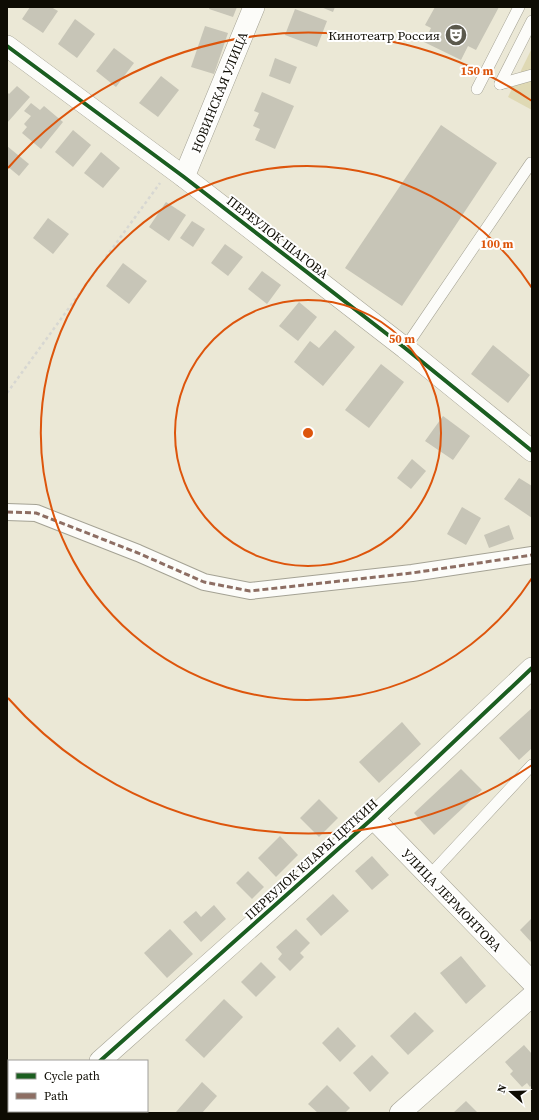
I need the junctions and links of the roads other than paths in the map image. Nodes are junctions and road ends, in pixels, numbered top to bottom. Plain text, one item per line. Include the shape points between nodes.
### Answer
1 (254, 7) edge
2 (519, 7) edge
3 (532, 21) edge
4 (7, 46) edge
5 (532, 75) edge
6 (477, 89) dead end
7 (532, 163) edge
8 (178, 172) junction
9 (405, 348) junction
10 (532, 451) edge
11 (7, 512) edge
12 (532, 555) edge
13 (532, 668) edge
14 (532, 765) edge
15 (372, 818) junction
16 (428, 876) junction
17 (532, 982) edge
18 (532, 996) edge
19 (101, 1060) edge
20 (400, 1113) edge

1 - 8 street, НОВИНСКАЯ УЛИЦА
2 - 6 lane
3 - 5 lane via 500,84
4 - 8 street, ПЕРЕУЛОК ШАГОВА
7 - 9 lane
8 - 9 street, ПЕРЕУЛОК ШАГОВА
9 - 10 street, ПЕРЕУЛОК ШАГОВА
11 - 12 street via 36,513 204,582 250,591 412,573
13 - 15 street, ПЕРЕУЛОК КЛАРЫ ЦЕТКИН
14 - 16 lane
15 - 16 street, УЛИЦА ЛЕРМОНТОВА
15 - 19 street, ПЕРЕУЛОК КЛАРЫ ЦЕТКИН
16 - 17 street, УЛИЦА ЛЕРМОНТОВА
18 - 20 street

